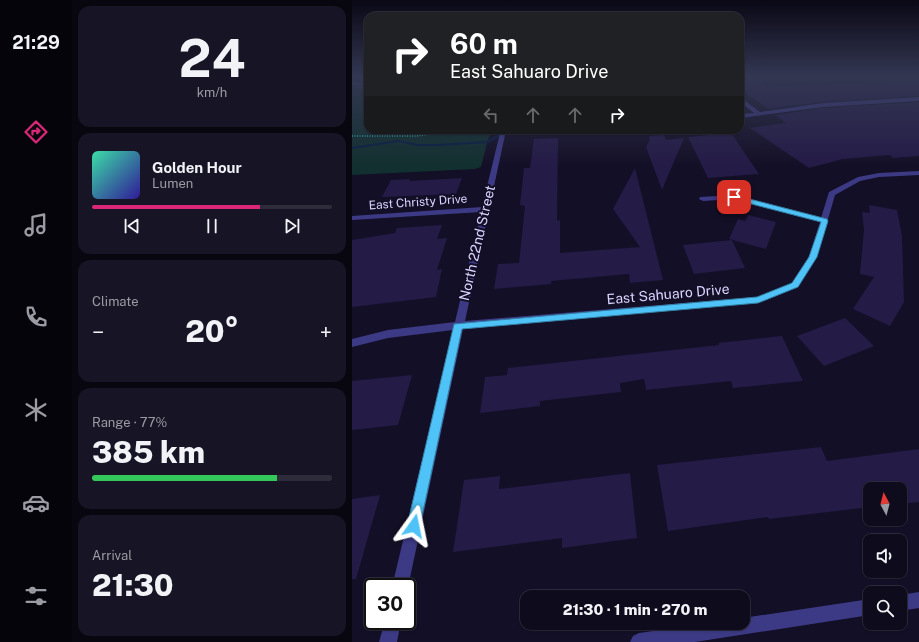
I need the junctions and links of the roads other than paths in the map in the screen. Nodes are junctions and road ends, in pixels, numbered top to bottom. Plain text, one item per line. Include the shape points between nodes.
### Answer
1 (749, 106) edge
2 (814, 106) edge
3 (758, 113) junction
4 (744, 115) edge
5 (502, 134) edge
6 (919, 173) edge
7 (703, 199) dead end
8 (485, 209) junction
9 (352, 218) edge
10 (825, 221) junction
11 (458, 326) junction
12 (352, 343) edge
13 (402, 578) edge
14 (919, 600) edge
15 (907, 602) edge
16 (863, 609) edge
17 (391, 630) edge
18 (388, 642) edge
19 (639, 642) edge

1 - 3 street
2 - 3 street
3 - 4 street
5 - 8 street, North 22nd Street
6 - 10 street, East Sahuaro Drive via 858,179 832,194
7 - 10 street via 734,197
8 - 9 street, East Christy Drive
8 - 11 street, North 22nd Street
10 - 11 street, East Sahuaro Drive via 813,257 795,285 758,300
11 - 12 street, East Sahuaro Drive via 388,334
11 - 13 street, North 22nd Street
14 - 15 street
16 - 19 street
17 - 18 street

